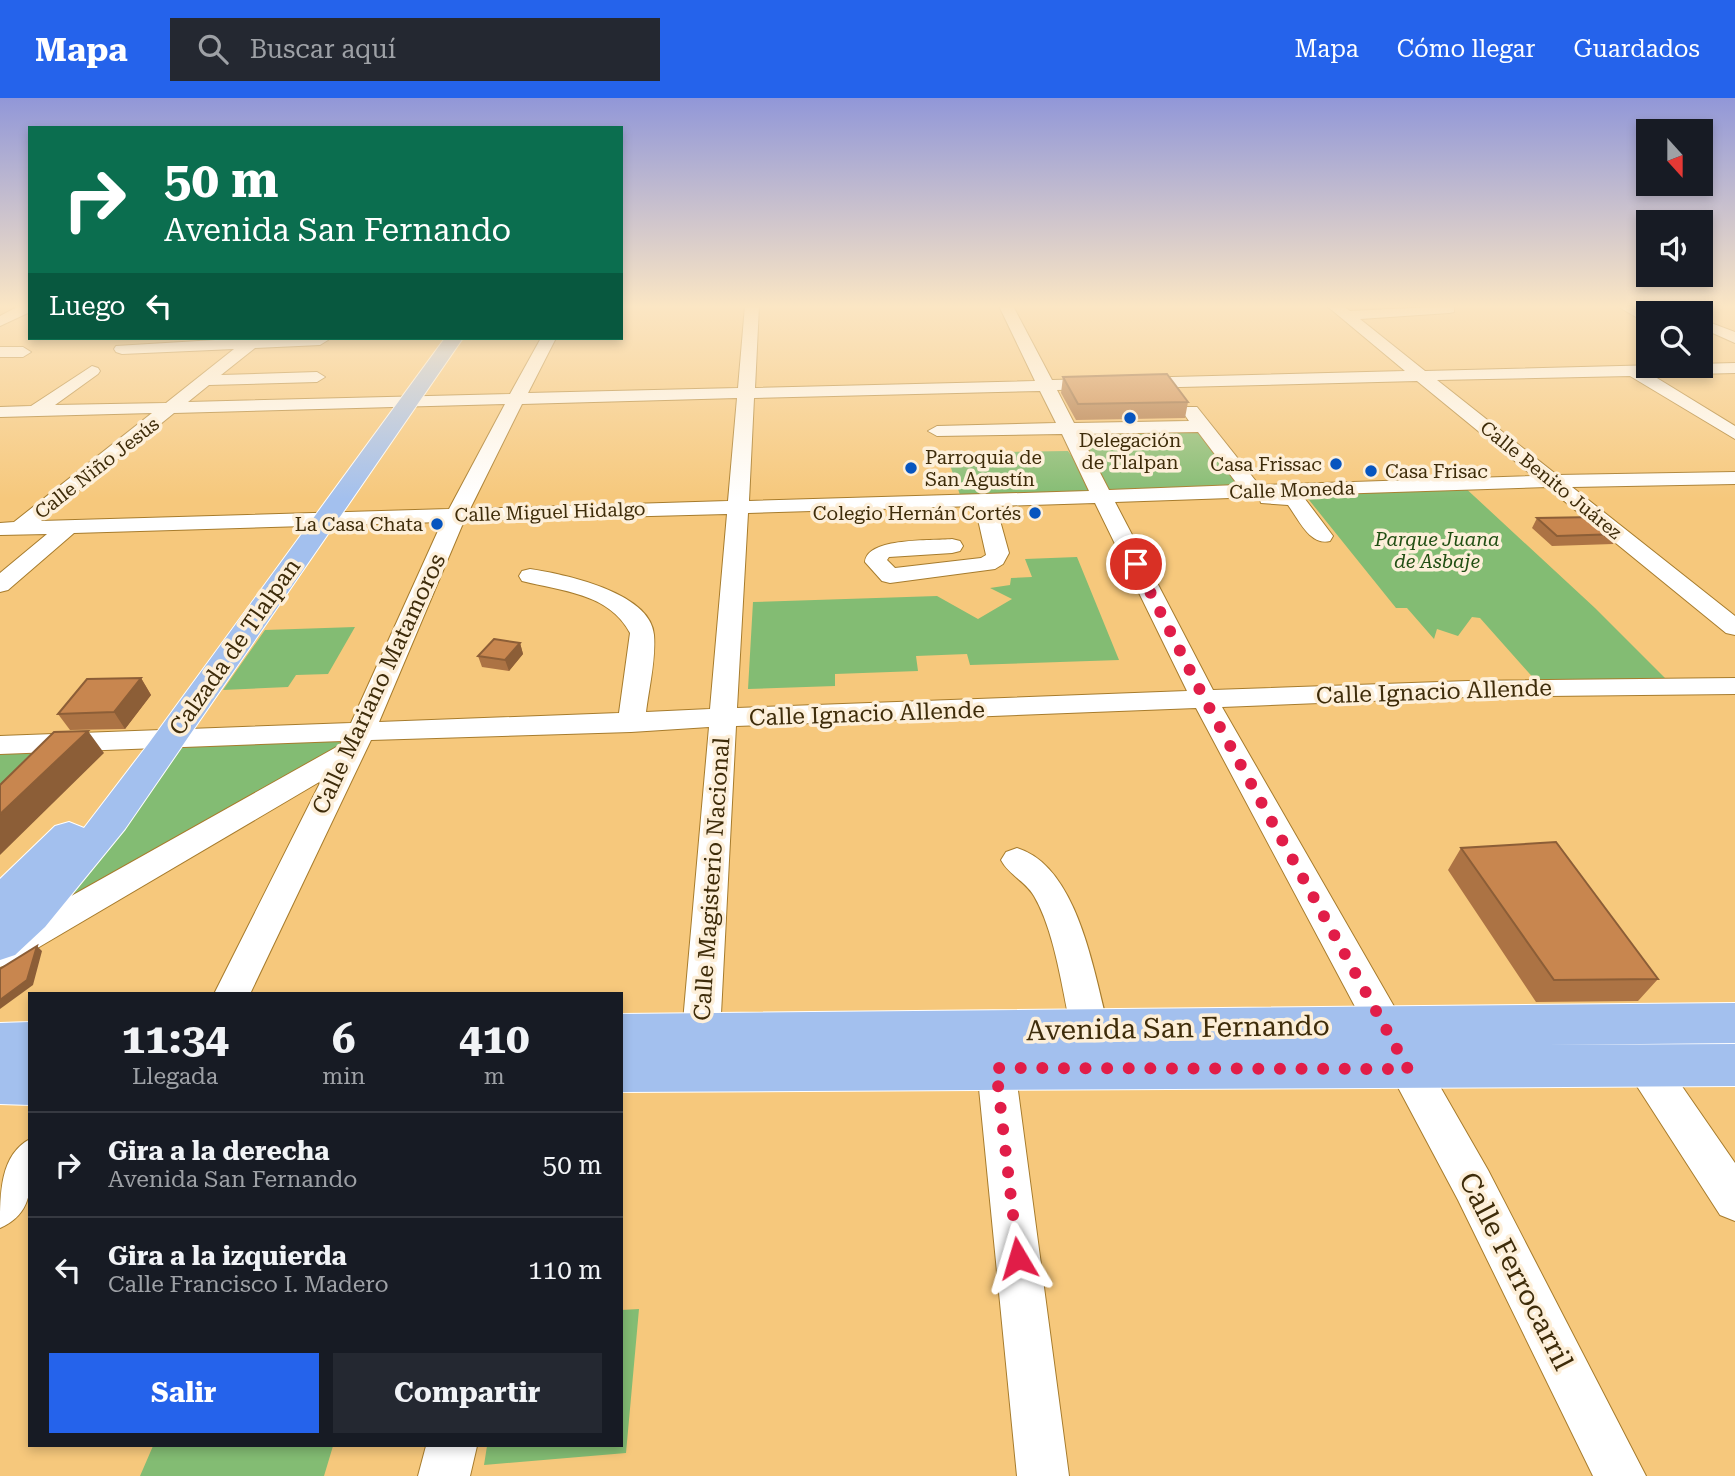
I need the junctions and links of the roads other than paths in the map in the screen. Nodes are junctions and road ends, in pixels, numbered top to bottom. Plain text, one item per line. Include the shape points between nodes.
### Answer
1 (217, 370) edge
2 (419, 370) edge
3 (427, 370) edge
4 (531, 370) edge
5 (748, 370) edge
6 (1039, 370) edge
7 (1414, 370) edge
8 (1619, 370) edge
9 (1632, 370) edge
10 (92, 371) dead end
11 (1420, 375) junction
12 (317, 377) dead end
13 (205, 380) junction
14 (1169, 382) junction
15 (1046, 385) junction
16 (746, 393) junction
17 (516, 398) junction
18 (400, 402) junction
19 (172, 408) junction
20 (0, 412) edge
21 (34, 412) junction
22 (1203, 426) junction
23 (1067, 429) junction
24 (937, 431) dead end
25 (1735, 434) edge
26 (1735, 478) edge
27 (1555, 482) junction
28 (1253, 491) junction
29 (1212, 493) junction
30 (1101, 496) junction
31 (984, 500) junction
32 (941, 501) junction
33 (740, 506) junction
34 (456, 515) junction
35 (315, 520) junction
36 (70, 526) junction
37 (10, 529) edge
38 (1322, 536) dead end
39 (0, 542) edge
40 (530, 576) dead end
41 (0, 585) edge
42 (1735, 628) edge
43 (1735, 686) edge
44 (1205, 700) junction
45 (724, 719) junction
46 (631, 723) junction
47 (157, 739) junction
48 (355, 743) junction
49 (0, 745) edge
50 (1017, 860) dead end
51 (0, 903) edge
52 (0, 943) edge
53 (0, 953) edge
54 (233, 992) edge
55 (1735, 1023) edge
56 (1383, 1026) junction
57 (1090, 1029) junction
58 (701, 1032) junction
59 (623, 1034) edge
60 (28, 1042) edge
61 (0, 1043) edge
62 (1645, 1065) junction
63 (1735, 1065) edge
64 (996, 1068) junction
65 (1408, 1069) junction
66 (623, 1071) edge
67 (0, 1082) edge
68 (28, 1083) edge
69 (28, 1162) edge
70 (1735, 1200) edge
71 (0, 1206) edge
72 (452, 1447) edge
73 (444, 1476) edge
74 (1043, 1476) edge
75 (1620, 1476) edge

1 - 13 street, Calle Niño Jesús
2 - 18 main road, Calzada de Tlalpan
3 - 18 main road, Calzada de Tlalpan
4 - 17 street, Calle Mariano Matamoros
5 - 16 street, Calle Magisterio Nacional
6 - 15 street, Calle Ferrocarril
7 - 11 street, Calle Benito Juárez
8 - 11 street
9 - 25 street
10 - 21 street
11 - 14 street
11 - 27 street, Calle Benito Juárez
12 - 13 street
13 - 19 street, Calle Niño Jesús
14 - 15 street
14 - 22 street
15 - 16 street
15 - 23 street, Calle Ferrocarril
16 - 17 street
16 - 33 street, Calle Magisterio Nacional
17 - 18 street
17 - 34 street, Calle Mariano Matamoros
18 - 19 street
18 - 35 main road, Calzada de Tlalpan
19 - 21 street
19 - 37 street, Calle Niño Jesús
20 - 21 street
22 - 23 street
22 - 28 street
23 - 24 street
23 - 30 street, Calle Ferrocarril
26 - 27 street, Calle Moneda
27 - 28 street, Calle Moneda
27 - 42 street, Calle Benito Juárez
28 - 29 street, Calle Moneda
29 - 30 street, Calle Moneda
29 - 38 street via 1246,499 1294,499
30 - 31 street, Calle Miguel Hidalgo
30 - 44 street, Calle Ferrocarril
31 - 32 street, Calle Miguel Hidalgo
31 - 32 street via 998,553 987,564 955,556
32 - 33 street, Calle Miguel Hidalgo
33 - 34 street, Calle Miguel Hidalgo
33 - 45 street, Calle Magisterio Nacional
34 - 35 street, Calle Miguel Hidalgo
34 - 48 street, Calle Mariano Matamoros
35 - 36 street, Calle Miguel Hidalgo
35 - 47 main road, Calzada de Tlalpan
36 - 37 street, Calle Miguel Hidalgo
36 - 41 street
37 - 39 street, Calle Niño Jesús
40 - 46 street via 570,581 624,609 638,623 642,634
43 - 44 street, Calle Ignacio Allende via 1468,689
44 - 45 street, Calle Ignacio Allende
44 - 56 street, Calle Ferrocarril
45 - 46 street, Calle Ignacio Allende
45 - 58 street, Calle Magisterio Nacional
46 - 48 street, Calle Ignacio Allende
47 - 48 street, Calle Ignacio Allende
47 - 49 street, Calle Ignacio Allende
47 - 51 main road, Calzada de Tlalpan via 41,866
47 - 52 main road, Calzada de Tlalpan via 78,861 34,914
48 - 53 street
48 - 54 street, Calle Mariano Matamoros
50 - 57 street via 1047,888 1064,926
55 - 56 main road, Avenida San Fernando
56 - 57 main road, Avenida San Fernando
56 - 65 street, Calle Ferrocarril
57 - 58 main road, Avenida San Fernando
58 - 59 main road, Avenida San Fernando
60 - 61 main road
62 - 63 main road, Avenida San Fernando
62 - 65 main road, Avenida San Fernando
62 - 70 street
64 - 65 main road, Avenida San Fernando
64 - 66 main road, Avenida San Fernando
64 - 74 street
65 - 75 street, Calle Ferrocarril via 1473,1185
67 - 68 main road
69 - 71 street
72 - 73 street

